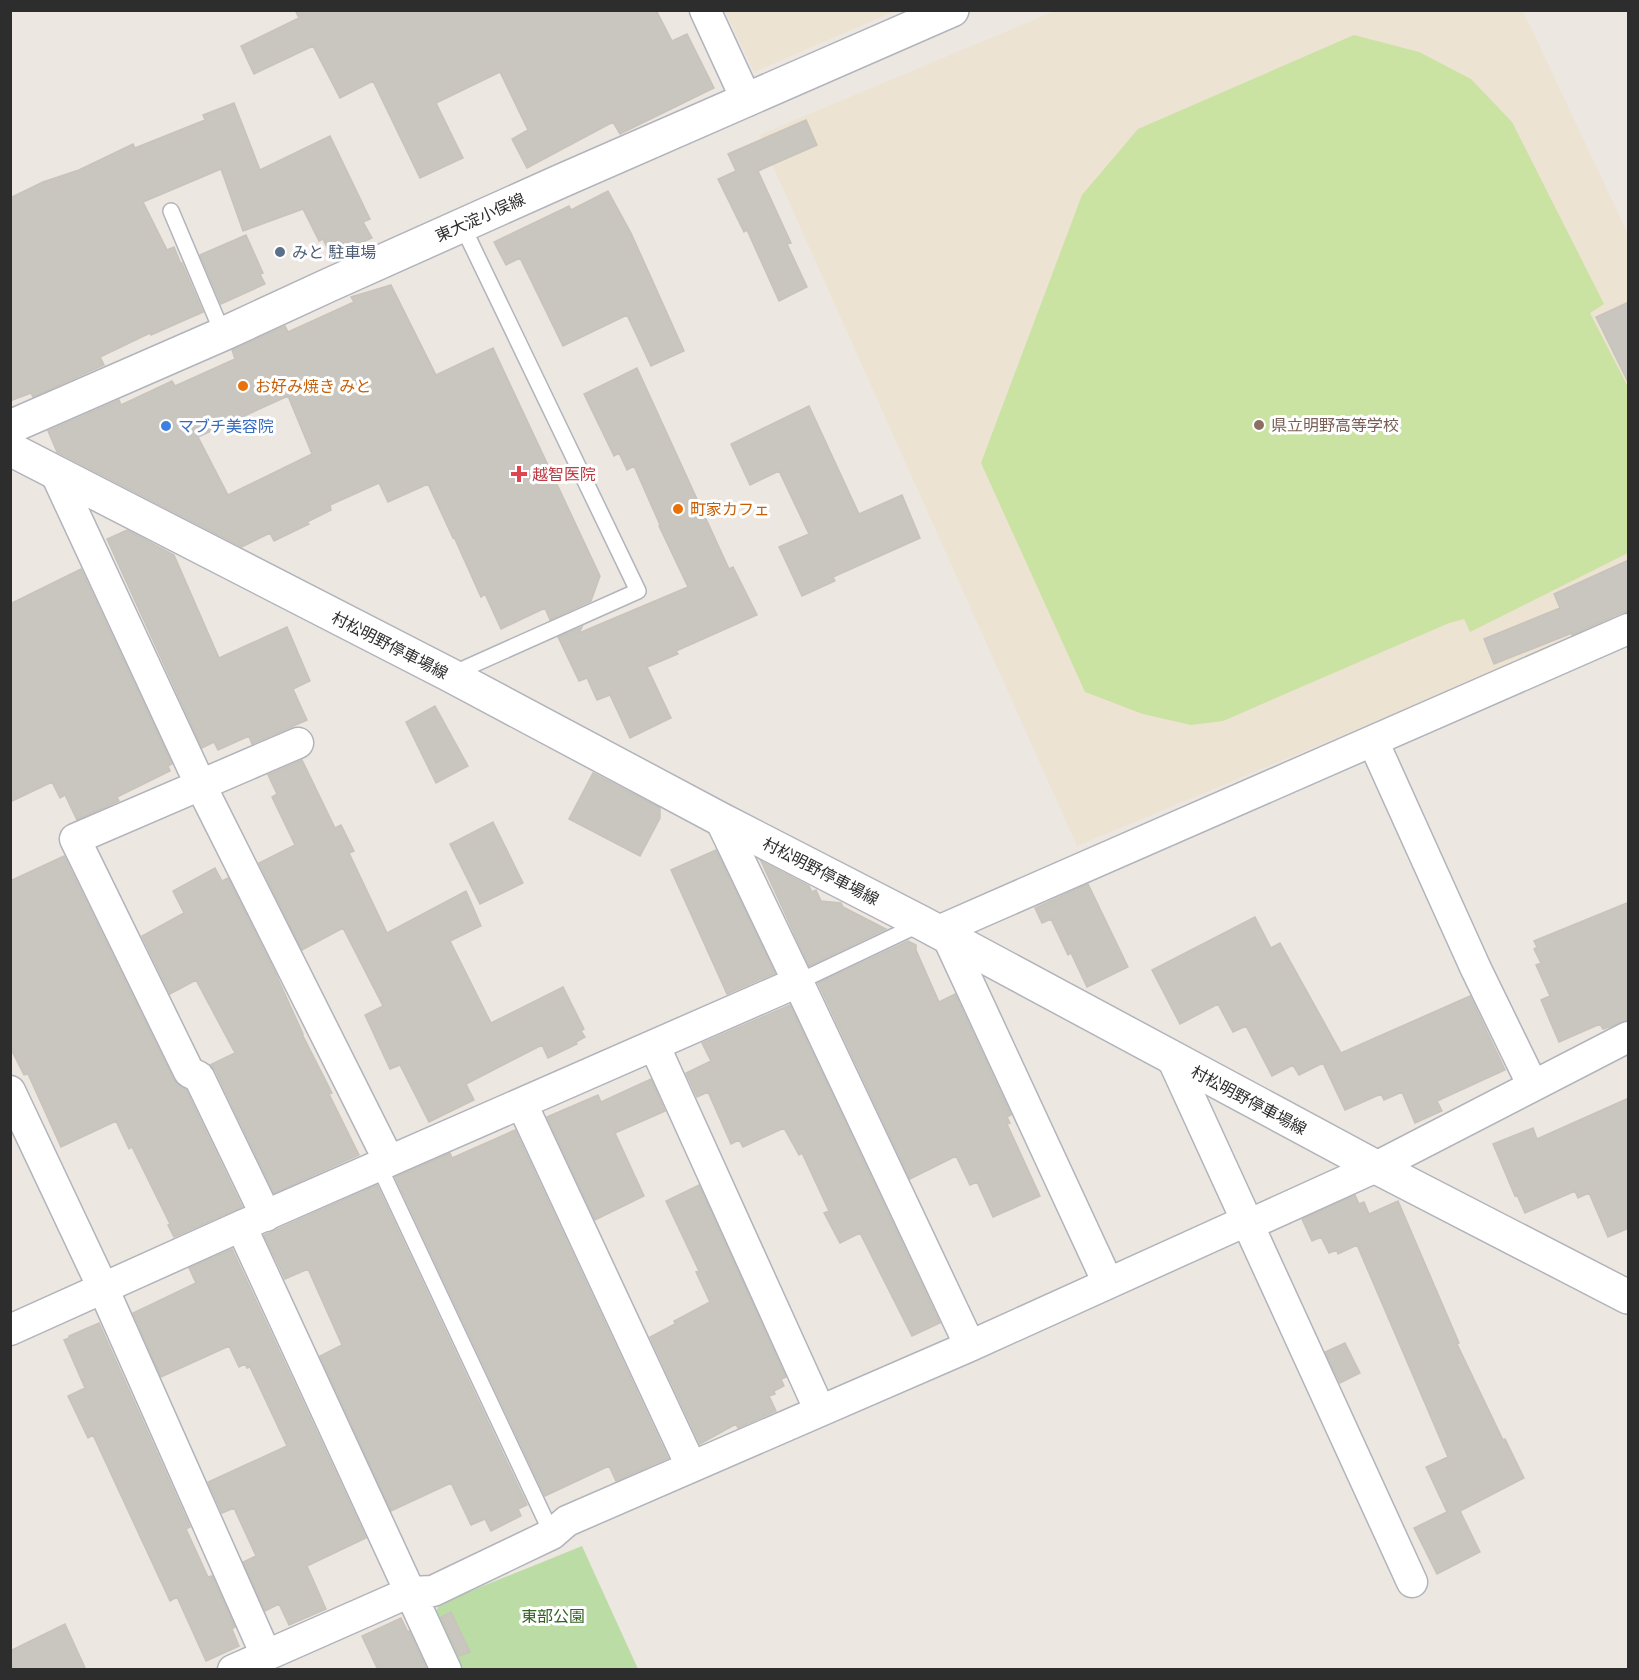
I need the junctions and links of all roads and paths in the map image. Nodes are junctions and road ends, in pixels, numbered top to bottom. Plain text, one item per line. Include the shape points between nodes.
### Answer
1 (705, 10) edge
2 (952, 10) edge
3 (747, 101) junction
4 (171, 211) dead end
5 (462, 225) junction
6 (223, 334) junction
7 (10, 427) edge
8 (10, 449) edge
9 (55, 472) junction
10 (1629, 629) edge
11 (450, 675) junction
12 (1373, 741) junction
13 (298, 743) dead end
14 (201, 786) junction
15 (720, 819) junction
16 (935, 931) junction
17 (798, 982) junction
18 (1629, 1037) edge
19 (655, 1047) junction
20 (1172, 1058) junction
21 (1533, 1086) junction
22 (10, 1091) edge
23 (522, 1104) junction
24 (384, 1163) junction
25 (1376, 1167) junction
26 (254, 1221) junction
27 (1247, 1223) junction
28 (1108, 1283) junction
29 (103, 1288) junction
30 (1629, 1296) edge
31 (10, 1330) edge
32 (970, 1346) junction
33 (820, 1411) junction
34 (691, 1466) junction
35 (552, 1534) junction
36 (1412, 1582) dead end
37 (410, 1592) junction
38 (266, 1655) junction
39 (233, 1670) edge
40 (446, 1670) edge

1 - 3 street
2 - 3 main road, 東大淀小俣線
3 - 5 main road, 東大淀小俣線
4 - 6 lane
5 - 6 main road, 東大淀小俣線
5 - 11 lane via 638,591
6 - 7 main road, 東大淀小俣線
8 - 9 main road, 村松明野停車場線
9 - 11 main road, 村松明野停車場線
9 - 14 street
10 - 12 street
11 - 15 main road, 村松明野停車場線
12 - 16 street
12 - 21 street
13 - 14 street
14 - 24 street
14 - 26 street via 75,839 189,1072 199,1077
15 - 16 main road, 村松明野停車場線
15 - 17 street
16 - 17 lane
16 - 20 main road, 村松明野停車場線
16 - 28 street
17 - 19 street
17 - 32 street
18 - 21 street
19 - 23 street
19 - 33 street
20 - 25 main road, 村松明野停車場線
20 - 27 street
21 - 25 street
22 - 29 street
23 - 24 street
23 - 34 street
24 - 26 street
24 - 35 lane
25 - 27 street
25 - 30 main road, 村松明野停車場線
26 - 29 street
26 - 37 street
27 - 28 street
27 - 36 street
28 - 32 street
29 - 31 street
29 - 38 street
32 - 33 street
33 - 34 street
34 - 35 street via 567,1521
35 - 37 street via 433,1591
37 - 38 street
37 - 40 street
38 - 39 street

